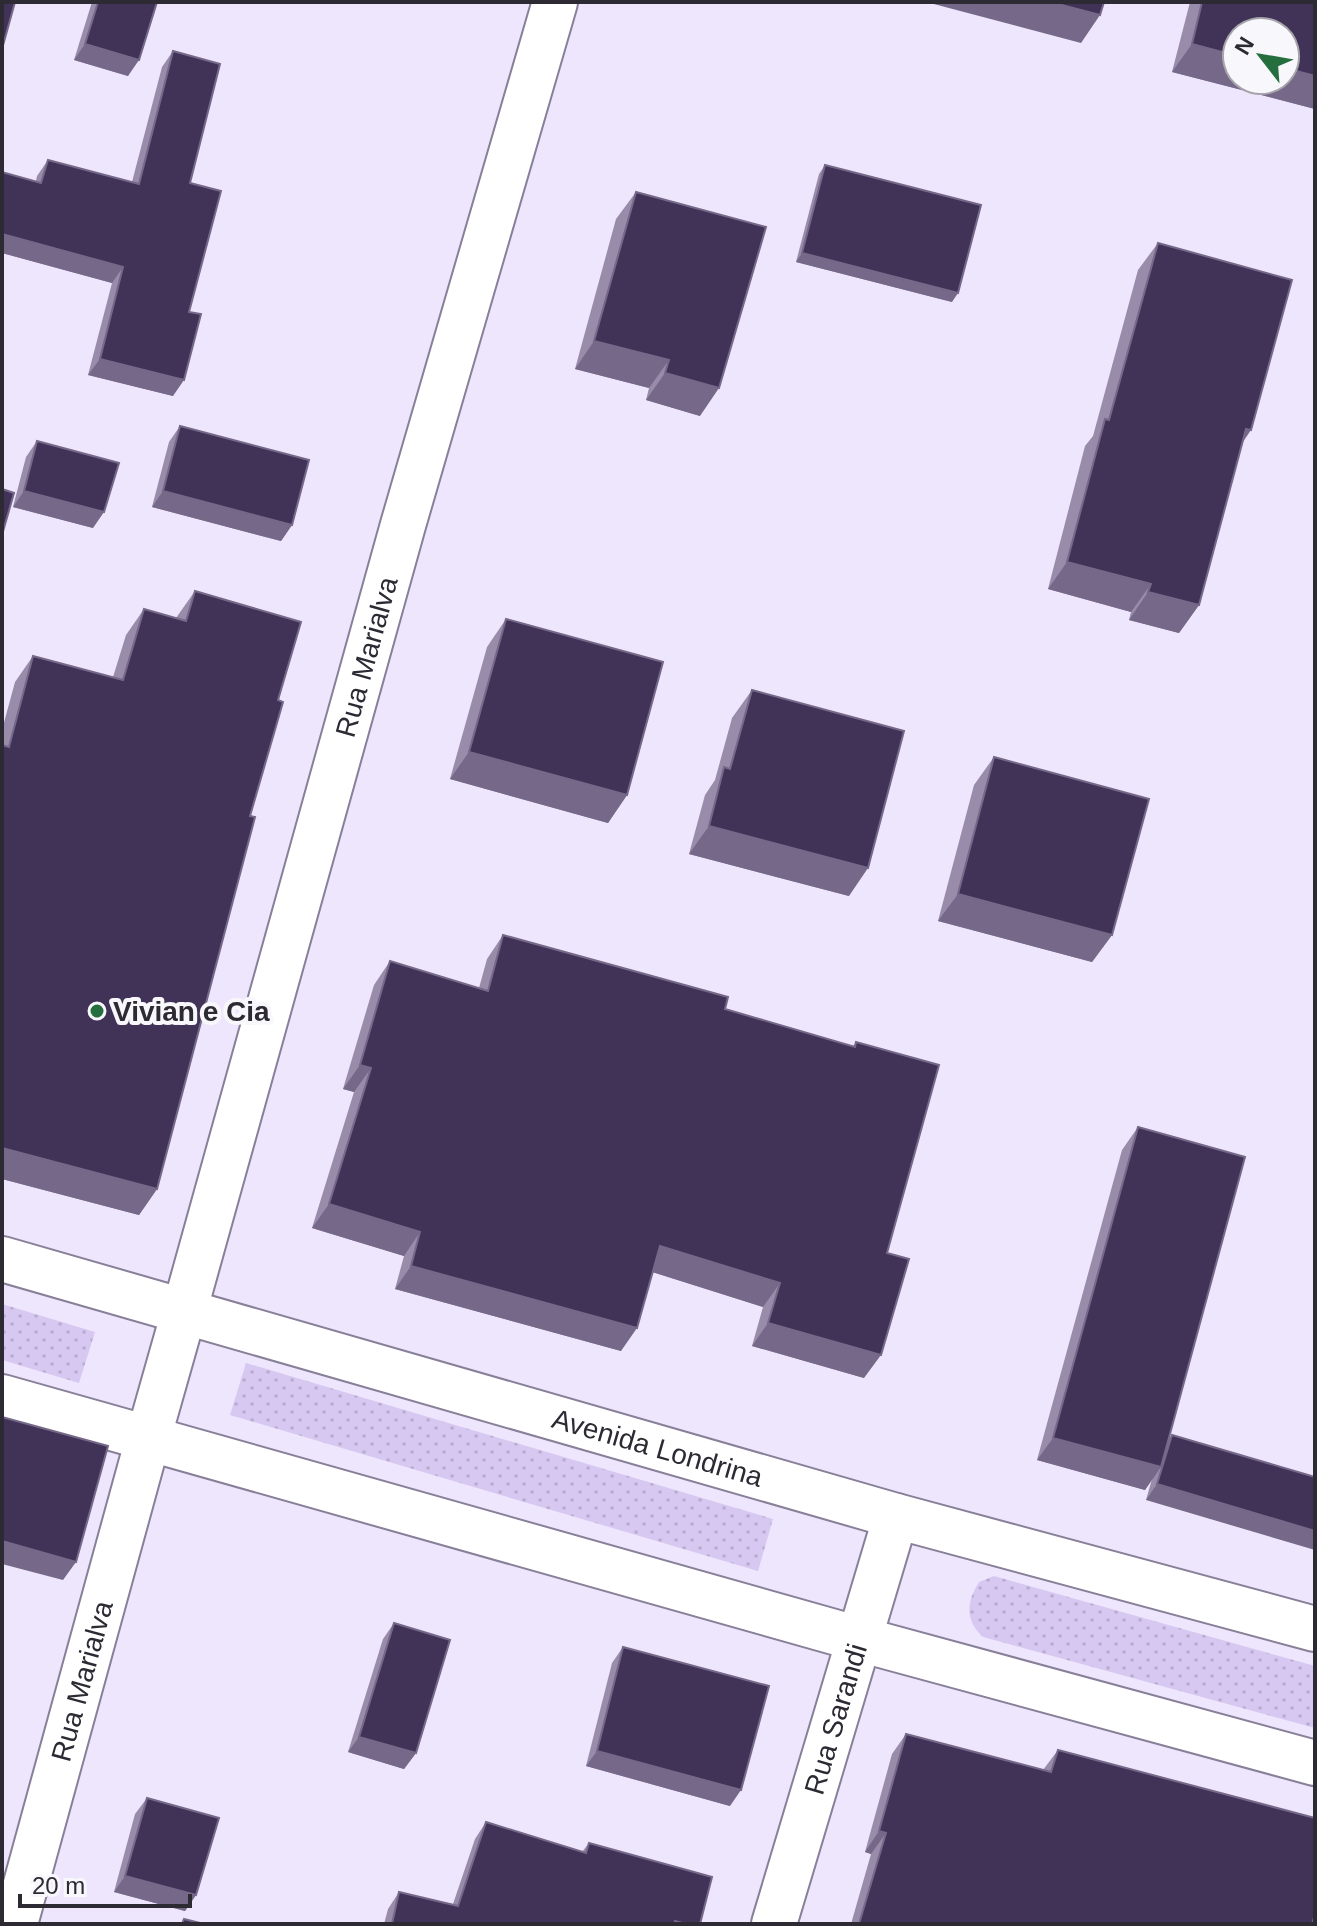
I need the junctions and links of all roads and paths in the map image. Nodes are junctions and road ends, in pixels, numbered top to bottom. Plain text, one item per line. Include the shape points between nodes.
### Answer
1 (555, 2) edge
2 (2, 1259) edge
3 (184, 1312) junction
4 (2, 1397) edge
5 (148, 1439) junction
6 (896, 1516) junction
7 (1315, 1629) edge
8 (859, 1639) junction
9 (1315, 1763) edge
10 (15, 1924) edge
11 (774, 1924) edge

1 - 3 main road, Rua Marialva
2 - 3 main road, Avenida Londrina
3 - 5 main road, Rua Marialva
3 - 6 main road, Avenida Londrina
4 - 5 main road
5 - 8 main road
5 - 10 main road, Rua Marialva
6 - 7 main road, Avenida Londrina
6 - 8 main road, Rua Sarandi
8 - 9 main road
8 - 11 main road, Rua Sarandi

